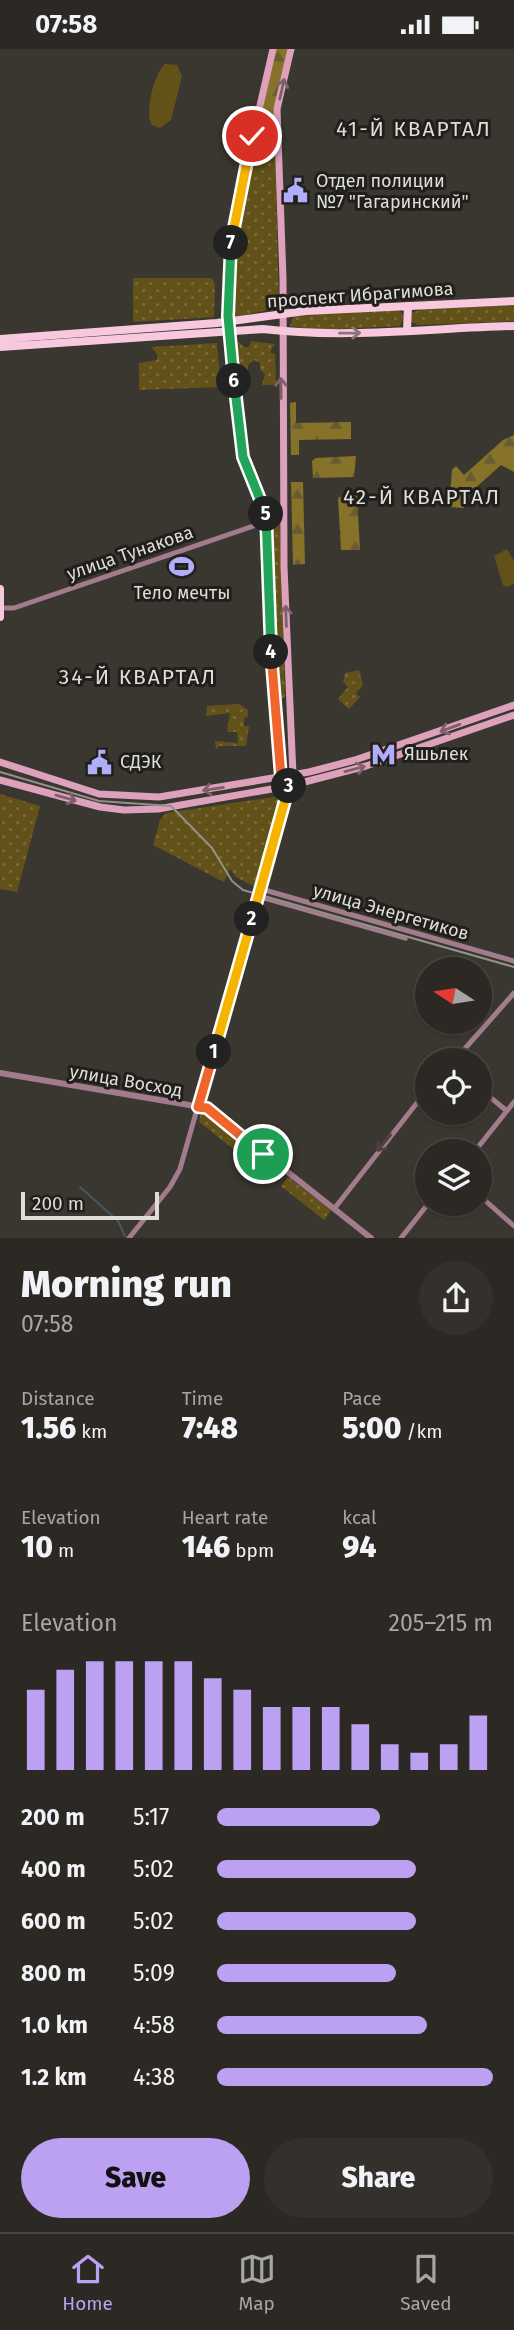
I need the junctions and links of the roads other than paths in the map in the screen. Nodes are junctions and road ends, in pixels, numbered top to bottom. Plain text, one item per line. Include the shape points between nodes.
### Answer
1 (273, 49) edge
2 (291, 49) edge
3 (514, 301) edge
4 (408, 306) junction
5 (283, 314) junction
6 (228, 321) junction
7 (514, 325) edge
8 (230, 331) junction
9 (282, 331) junction
10 (407, 331) junction
11 (0, 339) edge
12 (0, 347) edge
13 (268, 521) junction
14 (0, 589) edge
15 (1, 611) edge
16 (274, 697) junction
17 (290, 698) junction
18 (514, 705) edge
19 (514, 715) edge
20 (0, 762) edge
21 (293, 775) junction
22 (281, 777) junction
23 (0, 780) edge
24 (289, 786) junction
25 (261, 890) junction
26 (258, 897) junction
27 (406, 939) dead end
28 (514, 961) edge
29 (514, 993) edge
30 (465, 1048) edge
31 (0, 1073) edge
32 (492, 1099) edge
33 (514, 1102) edge
34 (415, 1105) edge
35 (198, 1107) junction
36 (507, 1111) junction
37 (485, 1139) edge
38 (492, 1207) edge
39 (334, 1209) junction
40 (418, 1216) edge
41 (514, 1226) edge
42 (129, 1238) edge
43 (371, 1238) edge
44 (401, 1238) edge

1 - 6 main road via 232,227
5 -> 2 main road via 277,109
3 - 4 main road, проспект Ибрагимова
4 - 5 main road, проспект Ибрагимова
4 - 10 main road
5 - 6 main road, проспект Ибрагимова
5 - 9 main road
6 - 8 main road
6 - 11 main road, проспект Ибрагимова
7 - 10 main road, проспект Ибрагимова
8 - 9 main road, проспект Ибрагимова
8 - 12 main road, проспект Ибрагимова
8 - 13 main road via 243,457
9 -> 10 main road, проспект Ибрагимова
17 -> 9 main road
13 - 15 street, улица Тунакова
13 - 16 main road
14 - 15 main road
16 - 17 main road
16 - 22 main road
17 - 21 main road
18 -> 21 main road
24 -> 19 main road via 366,766
22 -> 20 main road via 159,797 118,797
21 - 22 main road
21 - 24 main road
22 - 24 main road
23 -> 24 main road via 124,810 158,809
24 - 25 street
25 - 26 street
25 - 28 street, улица Энергетиков
26 - 27 street, улица Энергетиков
26 - 35 street
29 - 30 street
31 - 35 street, улица Восход
32 - 36 street
33 - 36 street
34 -> 39 street
35 - 39 street, улица Восход via 207,1108
35 - 42 street via 180,1169
36 - 37 street
38 - 41 street
39 - 43 street, улица Восход
40 - 44 street

